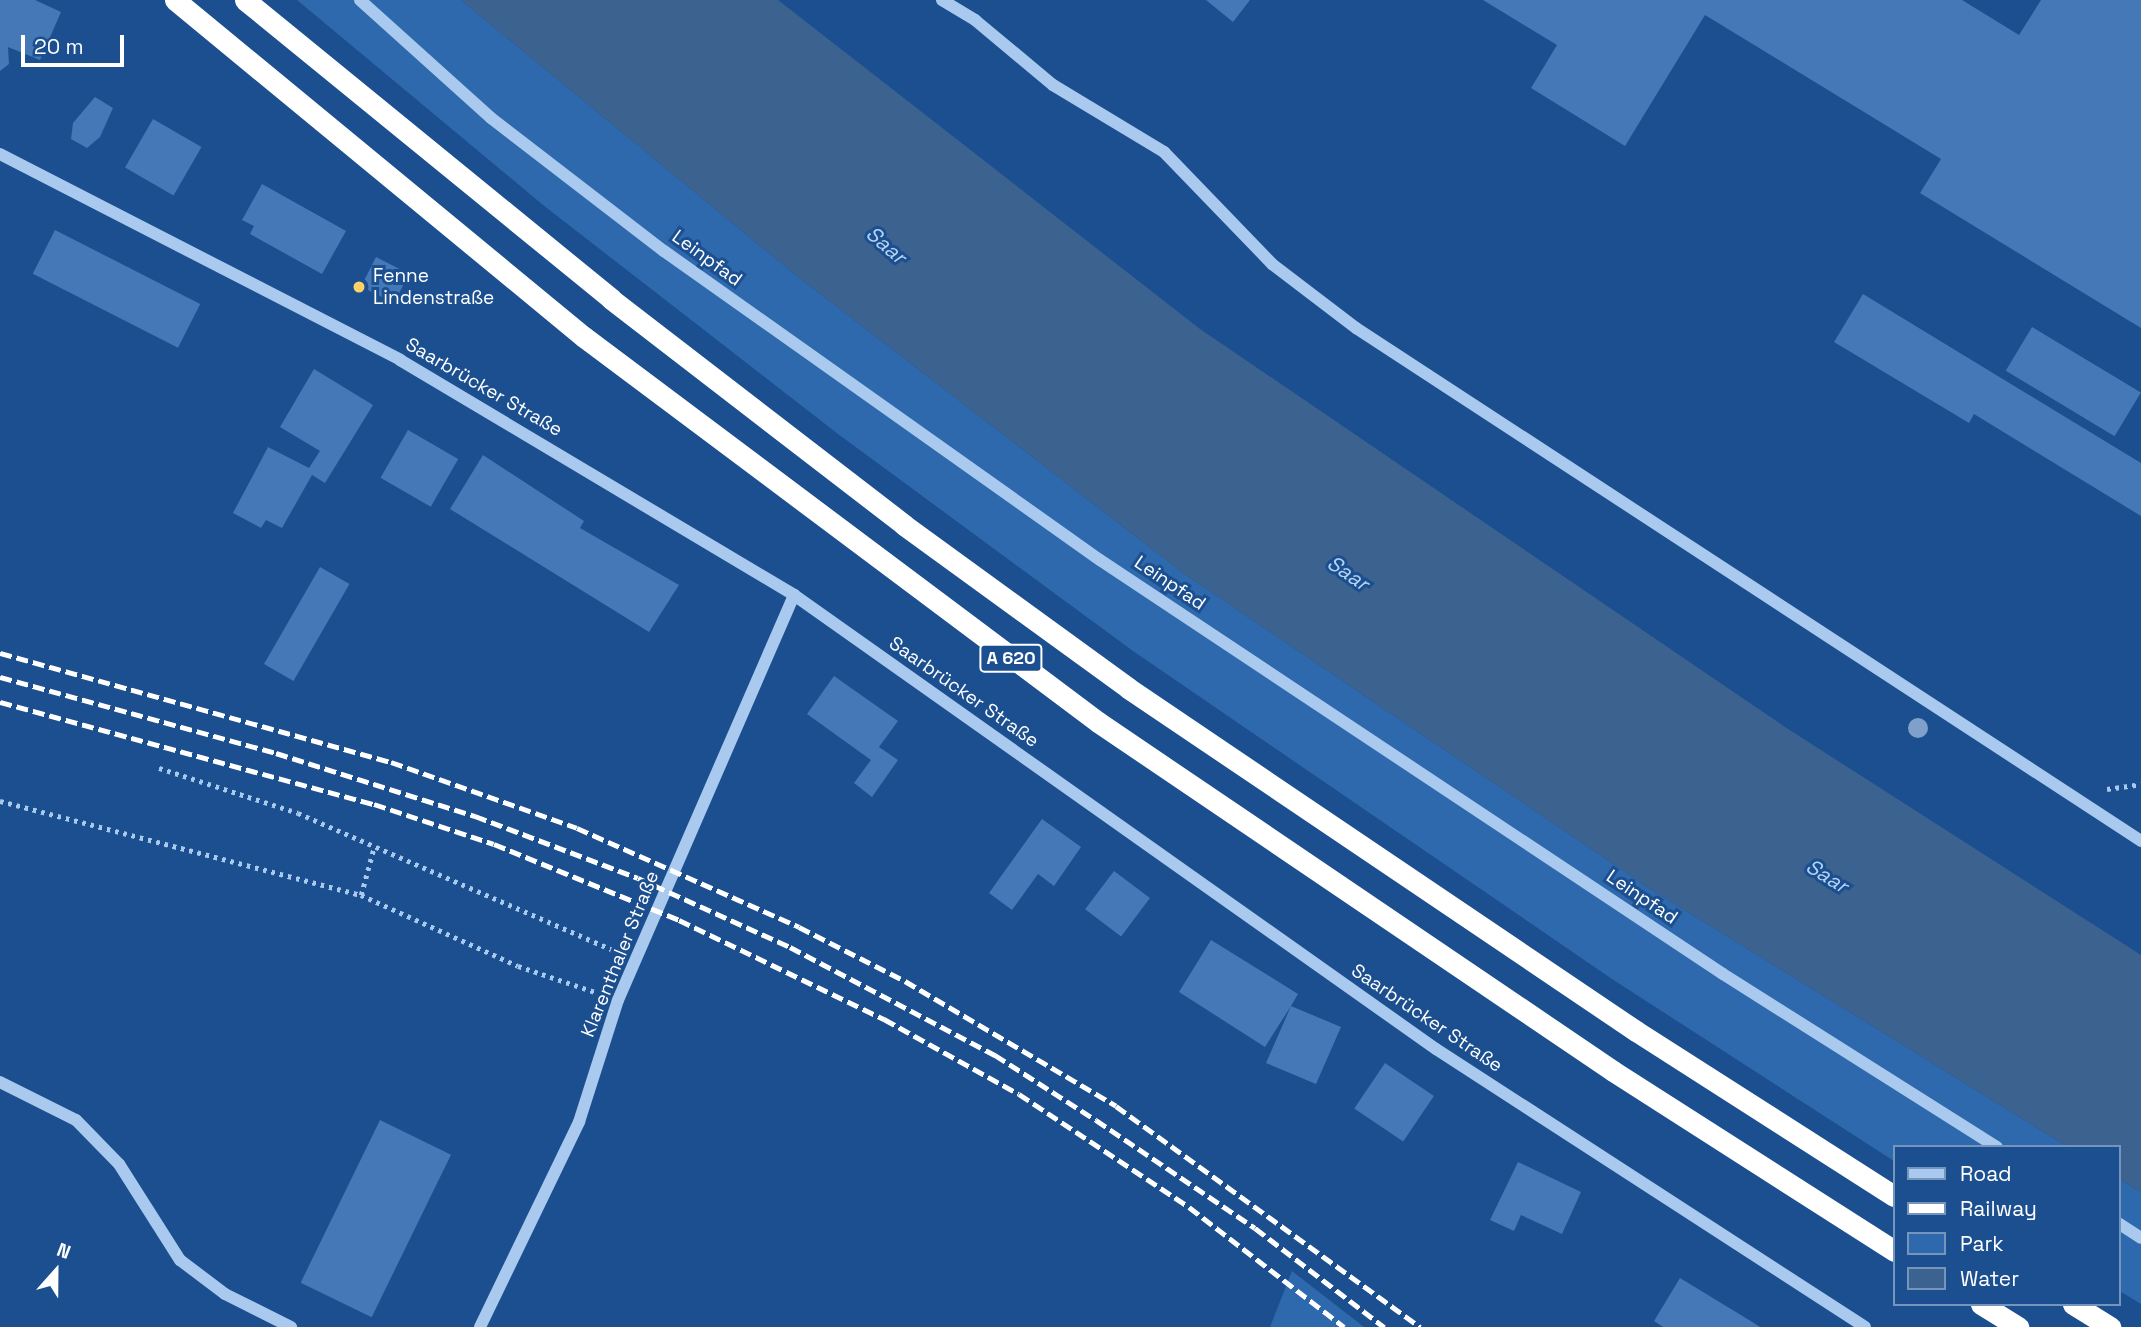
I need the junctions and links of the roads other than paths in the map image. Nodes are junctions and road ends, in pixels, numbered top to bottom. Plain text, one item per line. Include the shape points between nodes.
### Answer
1 (175, 0) edge
2 (245, 0) edge
3 (360, 0) edge
4 (942, 0) edge
5 (0, 154) edge
6 (793, 595) junction
7 (2141, 841) edge
8 (0, 1082) edge
9 (1994, 1145) edge
10 (1892, 1195) edge
11 (2120, 1224) edge
12 (2141, 1238) edge
13 (1892, 1250) edge
14 (1984, 1306) edge
15 (2076, 1306) edge
16 (290, 1327) edge
17 (480, 1327) edge
18 (1865, 1327) edge
19 (2018, 1327) edge
20 (2110, 1327) edge

1 - 13 highway, A 620 via 584,337 1086,714 1602,1064
2 - 10 highway, A 620 via 611,299 904,525 1128,688 1670,1053
3 - 9 street, Leinpfad via 491,118 664,251 1100,560 1711,967
4 - 7 street via 975,20 1053,85 1164,152 1272,264 1356,328
5 - 6 street, Saarbrücker Straße via 400,360
6 - 17 street, Klarenthaler Straße via 618,1000 579,1122
6 - 18 street, Saarbrücker Straße via 1436,1049
8 - 16 street via 76,1120 119,1164 180,1260 225,1294
11 - 12 street
14 - 19 highway
15 - 20 highway

